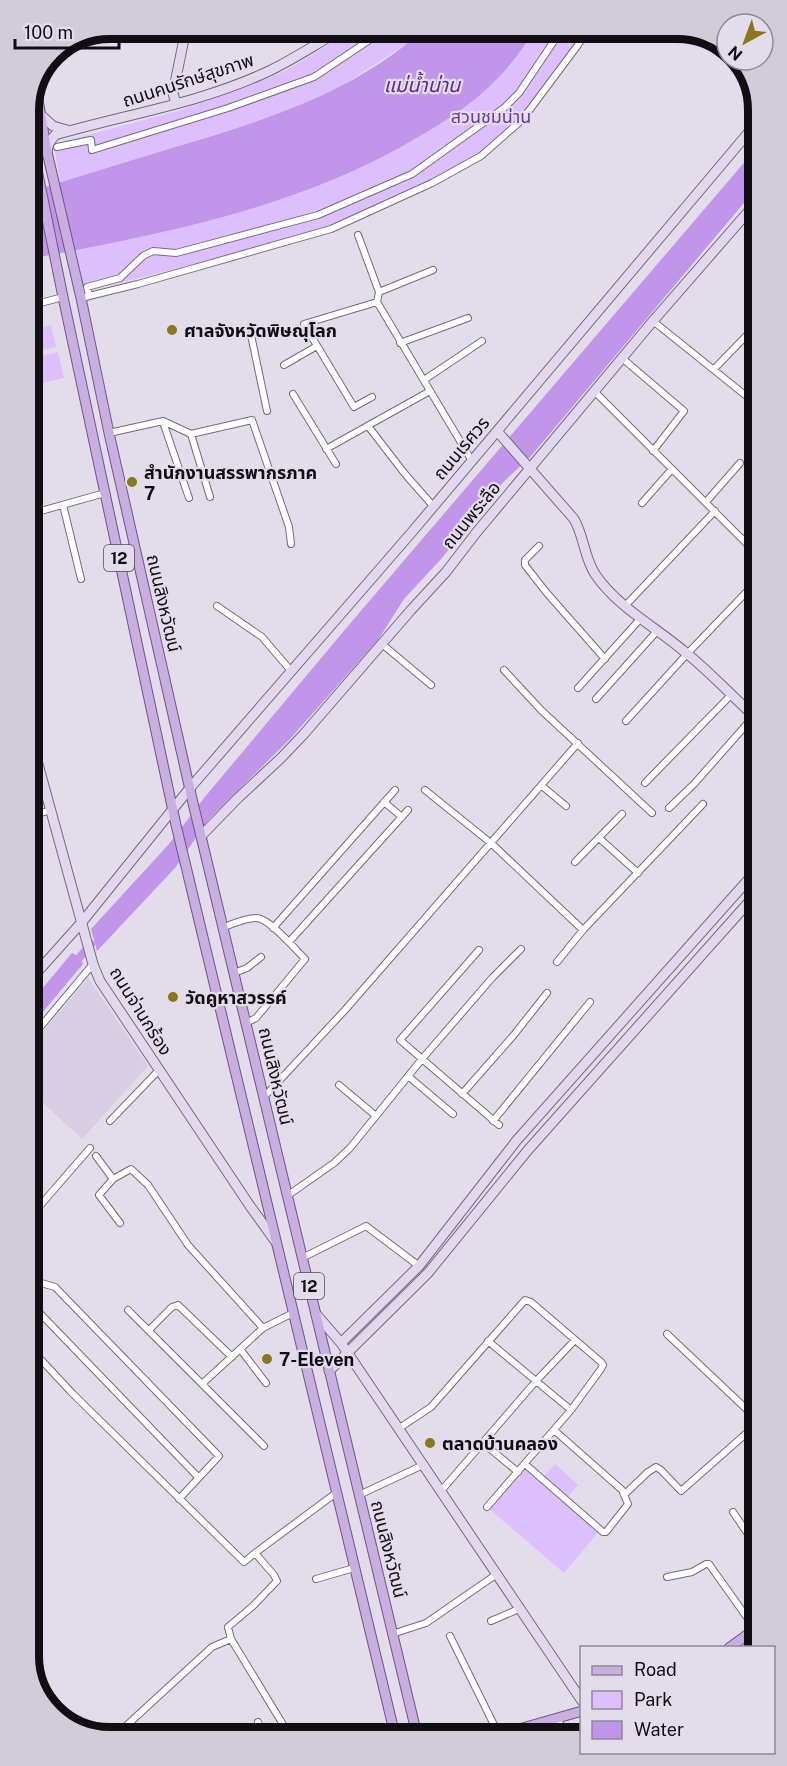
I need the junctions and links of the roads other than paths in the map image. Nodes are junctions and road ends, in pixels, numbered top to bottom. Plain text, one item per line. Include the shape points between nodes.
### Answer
1 (184, 39) edge
2 (326, 39) edge
3 (371, 39) edge
4 (555, 39) edge
5 (582, 39) edge
6 (176, 104) junction
7 (39, 105) edge
8 (41, 115) junction
9 (70, 131) junction
10 (748, 133) edge
11 (50, 147) junction
12 (39, 186) edge
13 (748, 215) edge
14 (358, 236) dead end
15 (433, 270) dead end
16 (379, 292) junction
17 (62, 294) junction
18 (85, 296) junction
19 (39, 302) edge
20 (377, 302) junction
21 (468, 318) dead end
22 (653, 321) junction
23 (748, 334) edge
24 (251, 335) dead end
25 (482, 341) dead end
26 (400, 343) junction
27 (317, 346) junction
28 (622, 358) junction
29 (284, 365) dead end
30 (714, 369) junction
31 (424, 380) junction
32 (430, 391) junction
33 (594, 392) junction
34 (292, 394) dead end
35 (372, 397) dead end
36 (748, 397) edge
37 (267, 411) dead end
38 (163, 421) junction
39 (368, 426) junction
40 (109, 433) junction
41 (191, 434) junction
42 (500, 435) junction
43 (327, 449) junction
44 (653, 451) junction
45 (472, 461) junction
46 (740, 463) dead end
47 (336, 464) dead end
48 (528, 467) junction
49 (672, 469) junction
50 (122, 489) junction
51 (105, 493) junction
52 (210, 497) dead end
53 (189, 498) dead end
54 (642, 502) dead end
55 (706, 502) junction
56 (63, 505) junction
57 (434, 507) junction
58 (715, 511) junction
59 (39, 512) edge
60 (748, 536) edge
61 (743, 540) junction
62 (291, 544) dead end
63 (748, 545) edge
64 (539, 546) dead end
65 (81, 579) dead end
66 (748, 590) edge
67 (217, 606) dead end
68 (625, 606) junction
69 (641, 618) junction
70 (658, 630) junction
71 (382, 644) junction
72 (687, 654) junction
73 (605, 659) junction
74 (504, 670) dead end
75 (292, 672) junction
76 (431, 685) dead end
77 (578, 688) dead end
78 (732, 694) junction
79 (596, 699) dead end
80 (748, 710) edge
81 (626, 722) dead end
82 (748, 725) edge
83 (578, 743) junction
84 (39, 768) edge
85 (645, 783) dead end
86 (542, 786) junction
87 (190, 788) junction
88 (395, 790) dead end
89 (425, 790) dead end
90 (384, 802) junction
91 (703, 804) dead end
92 (566, 806) dead end
93 (669, 808) dead end
94 (51, 810) junction
95 (408, 810) dead end
96 (173, 812) junction
97 (652, 813) dead end
98 (39, 814) edge
99 (622, 814) dead end
100 (402, 817) junction
101 (201, 836) junction
102 (599, 838) junction
103 (492, 844) junction
104 (576, 861) dead end
105 (638, 873) junction
106 (748, 880) edge
107 (748, 903) edge
108 (82, 922) junction
109 (224, 927) junction
110 (273, 928) junction
111 (583, 930) junction
112 (289, 942) junction
113 (479, 950) dead end
114 (521, 950) dead end
115 (261, 957) dead end
116 (557, 962) dead end
117 (93, 964) junction
118 (39, 970) edge
119 (234, 973) junction
120 (547, 993) dead end
121 (590, 1002) dead end
122 (246, 1023) junction
123 (39, 1028) edge
124 (422, 1059) junction
125 (159, 1070) junction
126 (408, 1076) junction
127 (339, 1085) dead end
128 (462, 1094) junction
129 (264, 1097) junction
130 (453, 1114) dead end
131 (376, 1116) junction
132 (110, 1121) dead end
133 (90, 1148) dead end
134 (96, 1156) dead end
135 (113, 1179) junction
136 (287, 1196) junction
137 (39, 1207) edge
138 (120, 1223) dead end
139 (276, 1242) junction
140 (302, 1258) junction
141 (418, 1266) junction
142 (39, 1282) edge
143 (128, 1310) dead end
144 (39, 1312) edge
145 (293, 1313) junction
146 (316, 1314) junction
147 (263, 1328) junction
148 (149, 1330) junction
149 (667, 1334) dead end
150 (488, 1341) junction
151 (574, 1341) junction
152 (340, 1343) junction
153 (240, 1349) junction
154 (348, 1354) junction
155 (232, 1357) junction
156 (39, 1358) edge
157 (329, 1371) junction
158 (536, 1381) junction
159 (266, 1383) dead end
160 (202, 1384) junction
161 (571, 1410) junction
162 (748, 1411) edge
163 (398, 1429) junction
164 (554, 1430) junction
165 (748, 1430) edge
166 (483, 1443) junction
167 (264, 1446) dead end
168 (525, 1464) junction
169 (423, 1465) junction
170 (518, 1472) junction
171 (198, 1477) junction
172 (441, 1491) junction
173 (336, 1493) junction
174 (625, 1494) junction
175 (359, 1495) junction
176 (179, 1499) junction
177 (487, 1507) dead end
178 (733, 1512) dead end
179 (748, 1534) edge
180 (255, 1553) junction
181 (354, 1568) junction
182 (497, 1574) junction
183 (668, 1577) dead end
184 (316, 1579) dead end
185 (520, 1608) junction
186 (748, 1617) edge
187 (491, 1621) dead end
188 (392, 1634) junction
189 (450, 1636) dead end
190 (748, 1636) edge
191 (231, 1639) junction
192 (731, 1646) edge
193 (580, 1698) edge
194 (580, 1712) edge
195 (558, 1718) junction
196 (258, 1722) dead end
197 (125, 1727) edge
198 (260, 1727) edge
199 (285, 1727) edge
200 (393, 1727) edge
201 (415, 1727) edge
202 (496, 1727) edge
203 (525, 1727) edge
204 (561, 1727) edge

1 - 6 street via 174,93
2 - 6 street, ถนนคนรักษ์สุขภาพ via 272,70
3 - 11 street via 314,77 228,108 92,150 91,140
4 - 18 street via 519,93 504,108 412,174 318,215 176,253 153,251 120,278 87,287
5 - 18 street via 522,120 481,156 432,183 331,229
6 - 9 street, ถนนคนรักษ์สุขภาพ
7 - 8 main road, 12
8 - 9 street via 53,126
8 - 11 main road, 12
9 - 11 street, ถนนคนรักษ์สุขภาพ via 55,135
10 - 42 street, ถนนเรศวร
11 - 18 main road, ถนนสิงหวัฒน์ / 12 via 78,283
12 - 17 main road, 12
13 - 22 street, ถนนพระลือ
14 - 16 street
15 - 16 street
16 - 20 street
17 - 19 street
17 - 51 main road, ถนนสิงหวัฒน์ / 12
18 - 40 main road, ถนนสิงหวัฒน์ / 12
20 - 26 street
20 - 27 street via 304,324
21 - 26 street
22 - 28 street, ถนนพระลือ
22 - 30 street
23 - 30 street
24 - 37 street
25 - 31 street
26 - 31 street
27 - 29 street
27 - 35 street via 354,407
28 - 33 street, ถนนพระลือ
28 - 44 street via 684,411
30 - 36 street
31 - 32 street
32 - 39 street
32 - 45 street
33 - 44 street
33 - 48 street, ถนนพระลือ
34 - 43 street
38 - 40 street
38 - 41 street
38 - 53 street
39 - 43 street
39 - 57 street
40 - 50 main road, ถนนสิงหวัฒน์ / 12
41 - 52 street
41 - 62 street via 252,420 289,526
42 - 45 street, ถนนเรศวร
42 - 48 street
43 - 47 street
44 - 49 street
45 - 57 street, ถนนเรศวร
46 - 55 street
48 - 68 street via 574,519 594,573
48 - 71 street, ถนนพระลือ via 446,572
49 - 54 street
49 - 55 street
50 - 51 main road
50 - 87 main road, ถนนสิงหวัฒน์ / 12
51 - 56 street
51 - 96 main road, ถนนสิงหวัฒน์ / 12
55 - 58 street
56 - 59 street
56 - 65 street
57 - 75 street, ถนนเรศวร
58 - 61 street
58 - 68 street
60 - 61 street
61 - 63 street
64 - 73 street via 525,565
66 - 72 street
67 - 75 street via 260,635
68 - 69 street
69 - 70 street
69 - 73 street
70 - 72 street
70 - 79 street
71 - 76 street
71 - 101 street, ถนนพระลือ via 303,735
72 - 78 street
72 - 81 street
73 - 77 street
74 - 83 street
75 - 87 street, ถนนเรศวร
78 - 80 street
78 - 85 street
82 - 93 street
83 - 86 street
83 - 97 street
84 - 94 street, ถนนจ่านกร้อง
86 - 92 street
86 - 103 street
87 - 96 street, ถนนเรศวร
87 - 101 main road, ถนนสิงหวัฒน์ / 12
88 - 90 street
89 - 103 street
90 - 100 street
90 - 110 street
91 - 105 street
94 - 98 street
94 - 108 street, ถนนจ่านกร้อง
95 - 100 street
96 - 108 street, ถนนเรศวร
96 - 139 main road, ถนนสิงหวัฒน์ / 12
99 - 102 street
100 - 112 street
101 - 109 main road, ถนนสิงหวัฒน์ / 12
102 - 104 street
102 - 105 street
103 - 111 street
103 - 129 street
105 - 111 street
106 - 141 street via 517,1140
107 - 154 street via 528,1150 428,1273
108 - 117 street, ถนนจ่านกร้อง
108 - 118 street, ถนนเรศวร
109 - 110 street via 256,918
109 - 119 main road, ถนนสิงหวัฒน์ / 12
110 - 112 street
111 - 116 street
112 - 122 street via 305,959 256,1018
113 - 124 street via 400,1040
114 - 124 street
115 - 119 street
117 - 123 street
117 - 125 street, ถนนจ่านกร้อง via 100,981
119 - 122 main road, ถนนสิงหวัฒน์ / 12
120 - 128 street
121 - 128 street via 496,1123
122 - 129 main road, ถนนสิงหวัฒน์ / 12
124 - 126 street
124 - 128 street
125 - 132 street
125 - 139 street, ถนนจ่านกร้อง
126 - 130 street
126 - 131 street
127 - 131 street
129 - 136 main road, ถนนสิงหวัฒน์ / 12
131 - 136 street via 334,1163
133 - 137 street
134 - 135 street
135 - 138 street via 99,1195
135 - 147 street via 130,1169 148,1185 188,1245
136 - 140 main road, ถนนสิงหวัฒน์ / 12
139 - 145 main road, ถนนสิงหวัฒน์ / 12
140 - 141 street via 366,1226
140 - 146 main road, ถนนสิงหวัฒน์ / 12
141 - 152 street
142 - 171 street via 55,1287 219,1456
143 - 148 street
144 - 171 street
145 - 147 street
145 - 173 main road, ถนนสิงหวัฒน์ / 12
146 - 152 street
146 - 157 main road, ถนนสิงหวัฒน์ / 12
147 - 153 street
148 - 155 street via 178,1305
148 - 160 street
149 - 162 street
150 - 151 street via 526,1300
150 - 158 street
150 - 163 street via 430,1408
151 - 158 street
151 - 161 street via 603,1366
152 - 154 street
153 - 155 street
153 - 159 street
154 - 157 street
154 - 163 street
155 - 160 street
156 - 176 street
157 - 175 main road, ถนนสิงหวัฒน์ / 12
158 - 161 street
158 - 166 street
160 - 167 street
161 - 164 street
163 - 169 street
164 - 168 street
164 - 174 street
165 - 174 street via 681,1491 656,1467
166 - 170 street
166 - 172 street
168 - 170 street
168 - 174 street via 604,1533 628,1507
169 - 172 street
169 - 175 street
170 - 177 street
171 - 176 street
172 - 182 street
173 - 180 street
173 - 181 main road, ถนนสิงหวัฒน์ / 12
175 - 188 main road, ถนนสิงหวัฒน์ / 12
176 - 180 street via 244,1562
178 - 179 street
180 - 191 street via 276,1581 228,1627
181 - 184 street
181 - 200 main road, ถนนสิงหวัฒน์ / 12
182 - 185 street
182 - 188 street via 426,1623
183 - 186 street via 709,1564
185 - 187 street
185 - 193 street
188 - 201 main road, ถนนสิงหวัฒน์ / 12
189 - 202 street
190 - 192 main road
191 - 197 street via 212,1647
191 - 199 street
194 - 195 main road
195 - 203 main road
195 - 204 street
196 - 198 street

